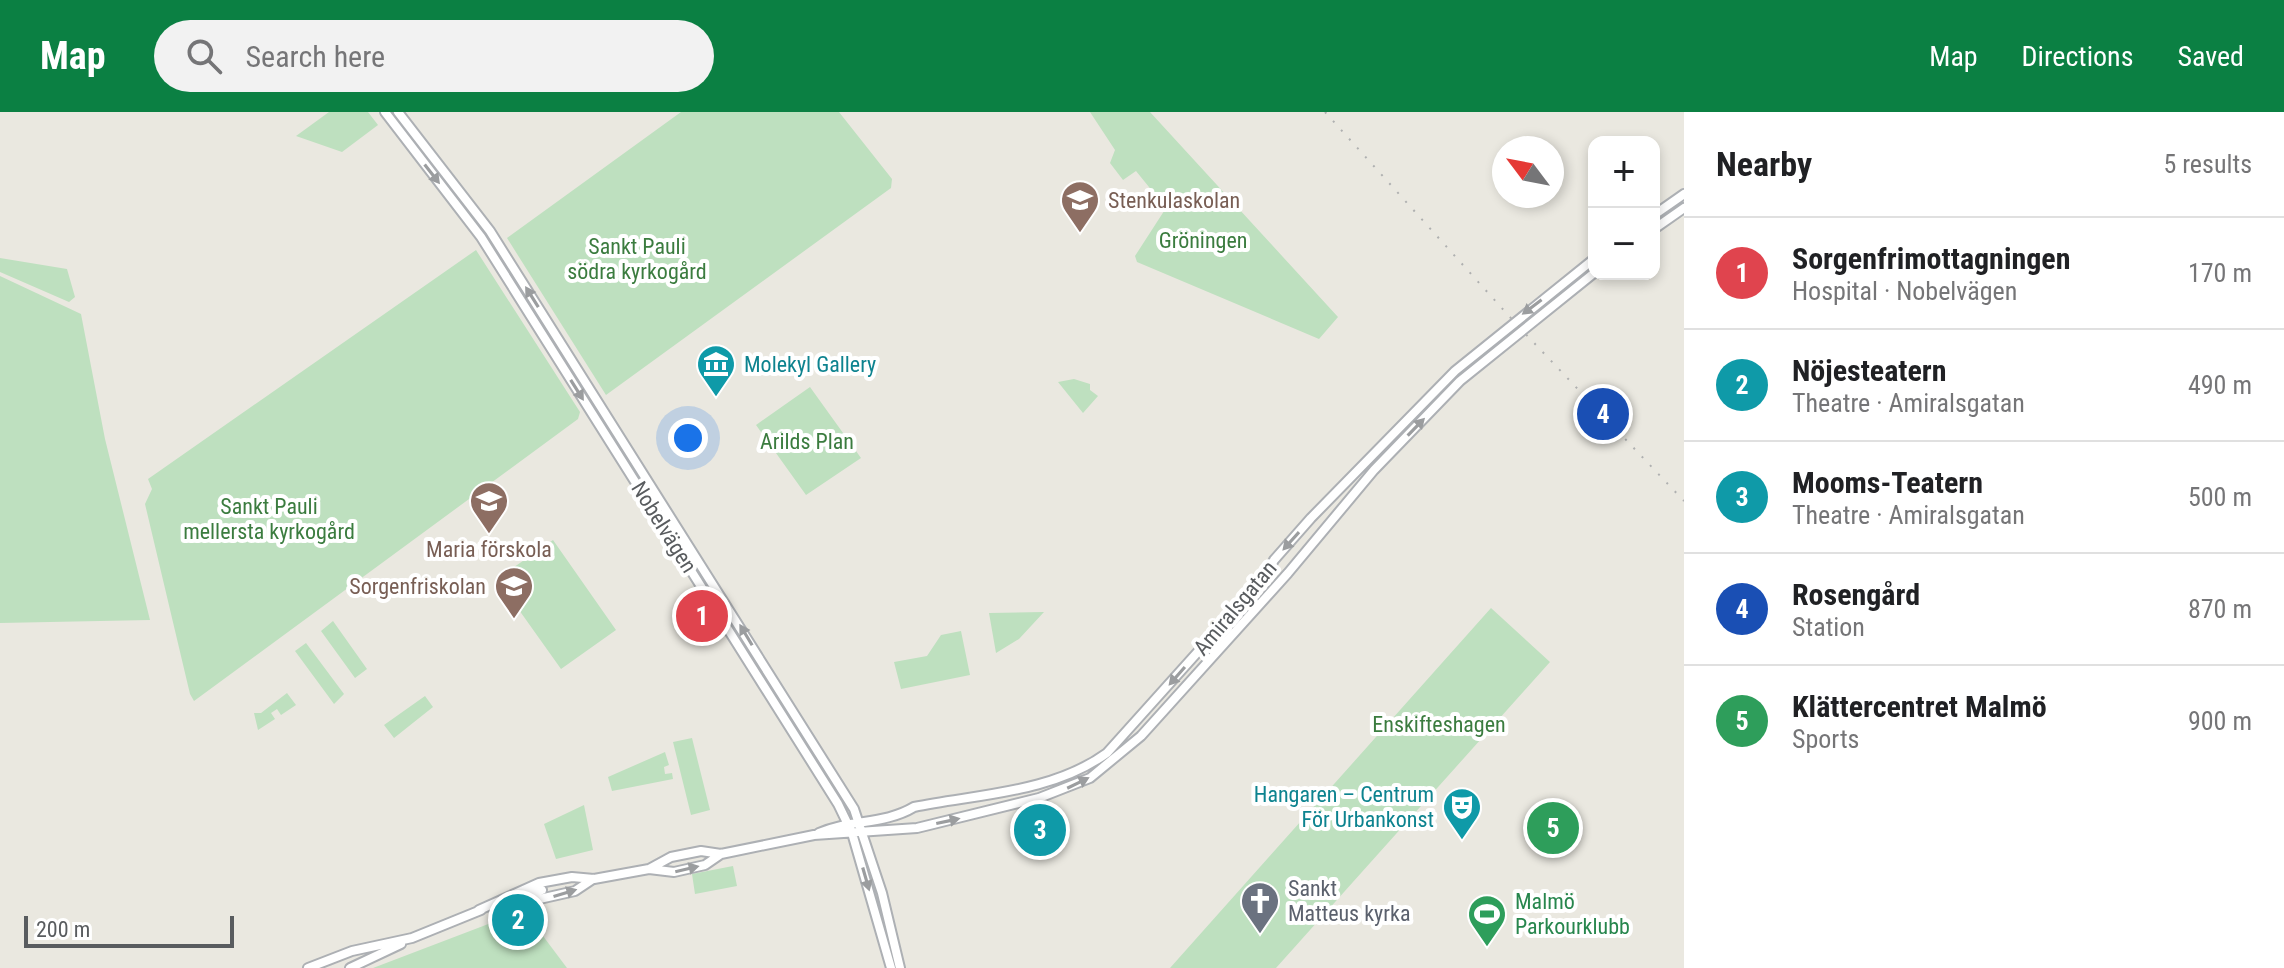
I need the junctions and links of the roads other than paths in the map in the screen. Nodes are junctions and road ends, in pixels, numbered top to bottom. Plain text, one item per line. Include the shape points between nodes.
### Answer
1 (385, 112) edge
2 (398, 112) edge
3 (1684, 194) edge
4 (1684, 208) edge
5 (1660, 211) edge
6 (1660, 225) edge
7 (1588, 264) edge
8 (1588, 278) edge
9 (860, 821) junction
10 (848, 823) junction
11 (863, 832) junction
12 (852, 833) junction
13 (814, 835) junction
14 (721, 854) junction
15 (649, 869) junction
16 (594, 879) junction
17 (542, 890) dead end
18 (479, 910) junction
19 (412, 938) junction
20 (308, 968) edge
21 (350, 968) edge
22 (891, 968) edge
23 (900, 968) edge

1 -> 10 main road, Nobelvägen via 481,237
9 -> 2 main road, Nobelvägen via 490,231
3 - 5 main road
4 - 6 main road
7 -> 9 main road, Amiralsgatan via 1486,342 1409,415 1304,526 1266,576 1107,753 1076,773 1048,781
11 -> 8 main road, Amiralsgatan via 975,816 1056,793 1106,767 1141,736 1374,470 1460,381
9 - 10 main road, Amiralsgatan
9 - 11 main road, Nobelvägen
10 - 12 main road, Nobelvägen
10 - 13 main road, Amiralsgatan
11 - 12 main road, Amiralsgatan
11 - 23 main road, Nobelvägen
12 - 13 main road, Amiralsgatan
12 -> 22 main road, Nobelvägen
13 - 14 main road, Amiralsgatan
14 - 15 main road, Amiralsgatan via 701,851 671,857
15 -> 14 main road, Amiralsgatan via 674,872 705,865
15 - 16 main road, Amiralsgatan
18 -> 16 main road, Amiralsgatan via 575,891
16 - 18 main road, Amiralsgatan via 539,883
17 - 18 main road, Amiralsgatan
18 - 19 main road, Amiralsgatan
19 - 20 main road, Amiralsgatan via 352,951
19 - 21 main road, Amiralsgatan

